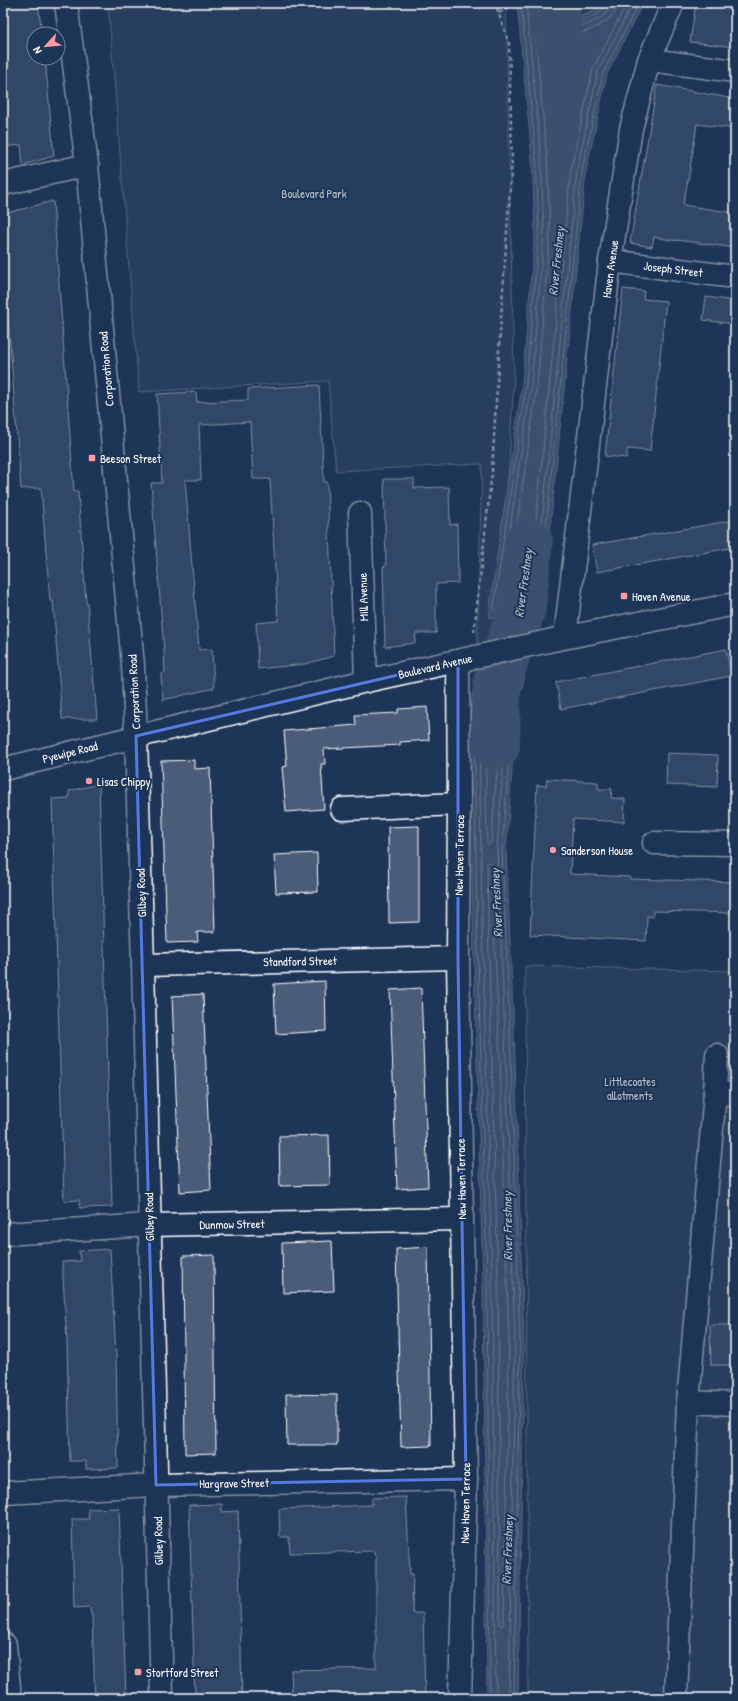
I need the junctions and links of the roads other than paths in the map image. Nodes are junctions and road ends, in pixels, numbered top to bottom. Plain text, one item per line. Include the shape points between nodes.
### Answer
1 (66, 3) edge
2 (673, 3) edge
3 (649, 60) junction
4 (735, 71) edge
5 (87, 166) junction
6 (3, 184) edge
7 (610, 261) junction
8 (735, 277) edge
9 (360, 513) dead end
10 (735, 604) edge
11 (559, 639) junction
12 (468, 651) junction
13 (366, 681) junction
14 (136, 736) junction
15 (3, 769) edge
16 (460, 804) junction
17 (342, 810) dead end
18 (654, 843) dead end
19 (735, 844) edge
20 (458, 958) junction
21 (143, 965) junction
22 (717, 1055) dead end
23 (725, 1094) edge
24 (462, 1219) junction
25 (150, 1225) junction
26 (3, 1234) edge
27 (688, 1402) junction
28 (735, 1404) edge
29 (466, 1479) junction
30 (156, 1485) junction
31 (3, 1493) edge
32 (3, 1645) edge
33 (10, 1698) edge
34 (162, 1698) edge
35 (460, 1698) edge
36 (676, 1698) edge

1 - 5 street, Corporation Road
2 - 3 street, Haven Avenue
3 - 4 street
3 - 7 street, Haven Avenue via 631,130
5 - 6 street
5 - 14 street, Corporation Road via 133,665
7 - 8 street, Joseph Street
7 - 11 street, Haven Avenue
9 - 13 street, Mill Avenue
10 - 11 street, Boulevard Avenue
11 - 12 street, Boulevard Avenue
12 - 13 street, Boulevard Avenue
12 - 16 street, New Haven Terrace
13 - 14 street, Boulevard Avenue
14 - 15 street, Pyewipe Road
14 - 21 street, Gilbey Road
16 - 17 street
16 - 20 street, New Haven Terrace
18 - 19 street
20 - 21 street, Standford Street
20 - 24 street, New Haven Terrace
21 - 25 street, Gilbey Road
22 - 23 street
23 - 27 street
24 - 25 street, Dunmow Street
24 - 29 street, New Haven Terrace
25 - 26 street, Dunmow Street
25 - 30 street, Gilbey Road
27 - 28 street
27 - 36 street
29 - 30 street, Hargrave Street
29 - 35 street, New Haven Terrace
30 - 31 street, Hargrave Street
30 - 34 street, Gilbey Road
32 - 33 street

